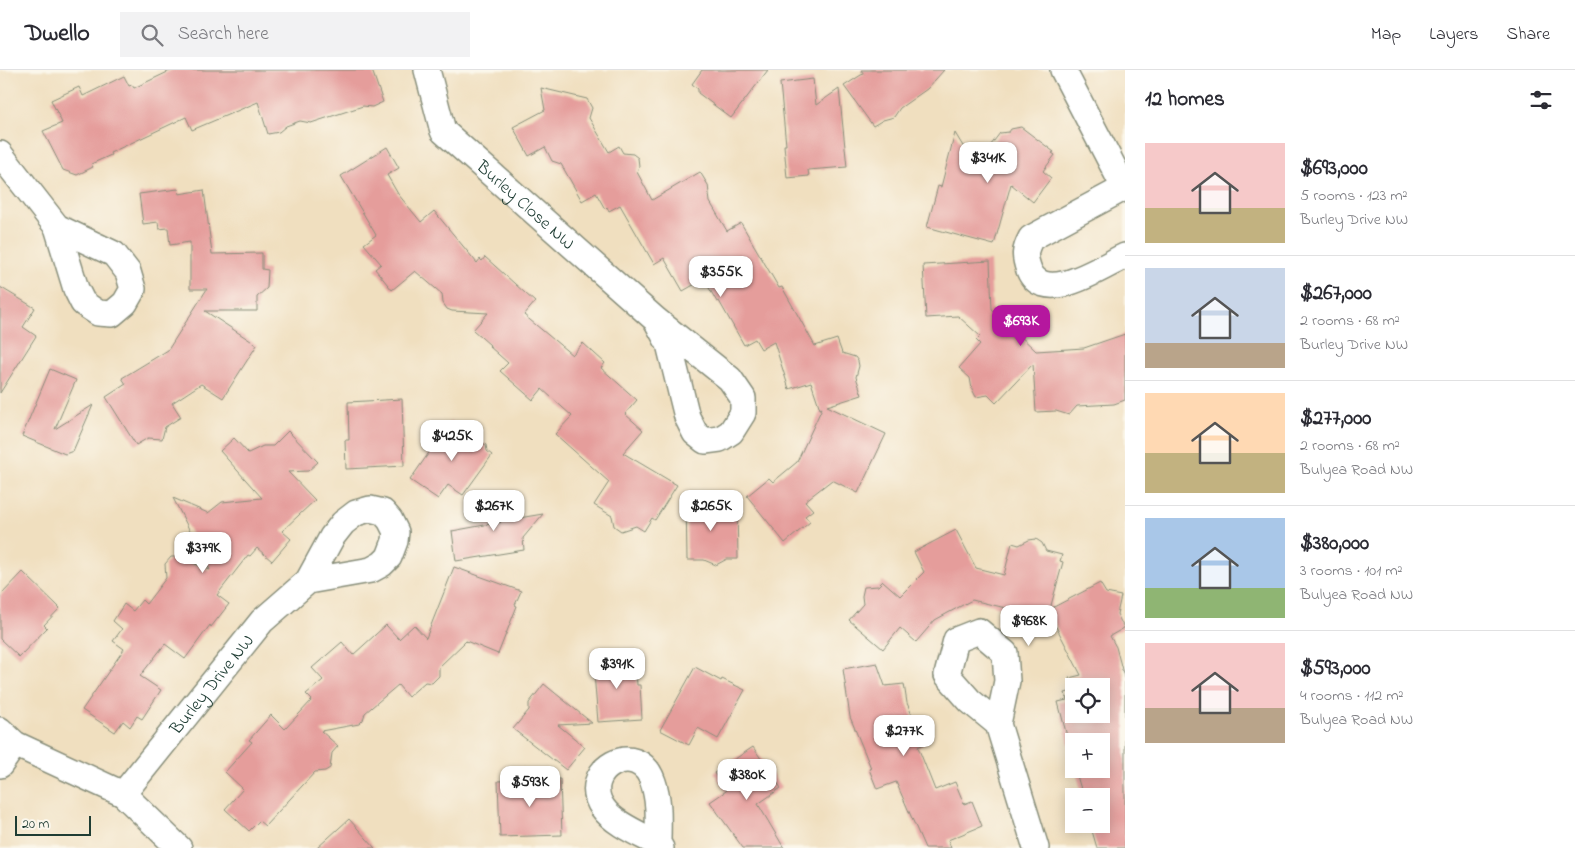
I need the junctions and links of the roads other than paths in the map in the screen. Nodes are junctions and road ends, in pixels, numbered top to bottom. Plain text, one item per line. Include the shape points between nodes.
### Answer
1 (427, 70) edge
2 (1063, 70) edge
3 (0, 154) edge
4 (1125, 189) edge
5 (57, 226) dead end
6 (1125, 256) edge
7 (656, 320) junction
8 (308, 581) dead end
9 (998, 724) dead end
10 (8, 737) edge
11 (0, 765) edge
12 (123, 794) junction
13 (179, 848) edge
14 (1036, 848) edge

1 - 7 street, Burley Close NW via 443,131
2 - 4 street
3 - 5 street
4 - 6 street via 1031,238 1025,248 1025,258 1031,274 1042,284 1057,286 1070,283
7 - 7 street, Burley Close NW via 669,344 687,417 695,433 705,441 720,439 731,432 743,413 743,398 730,379
8 - 12 street, Burley Drive NW via 262,621
9 - 14 street
10 - 11 street
10 - 12 street
12 - 13 street

